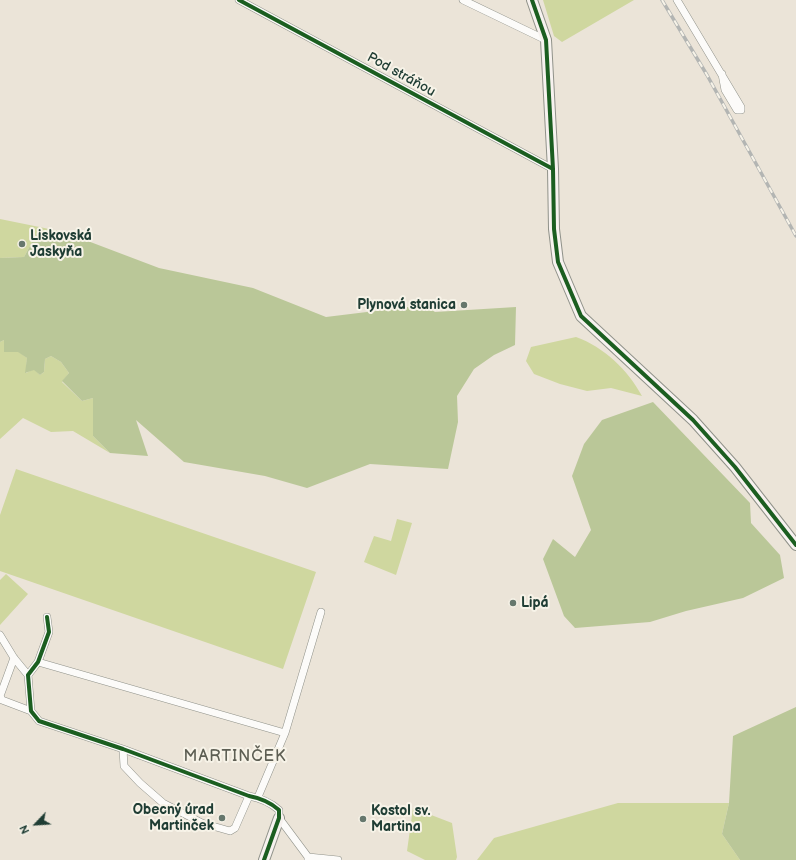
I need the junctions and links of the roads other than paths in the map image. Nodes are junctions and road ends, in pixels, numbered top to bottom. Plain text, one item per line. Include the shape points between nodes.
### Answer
1 (239, 0) edge
2 (463, 0) edge
3 (532, 0) edge
4 (677, 0) edge
5 (546, 40) junction
6 (722, 74) dead end
7 (553, 169) junction
8 (796, 545) edge
9 (322, 612) dead end
10 (47, 617) dead end
11 (0, 635) edge
12 (14, 658) junction
13 (38, 662) junction
14 (28, 675) junction
15 (31, 711) junction
16 (285, 733) junction
17 (123, 749) junction
18 (249, 796) junction
19 (258, 797) junction
20 (279, 818) junction
21 (308, 858) edge
22 (264, 860) edge
23 (338, 860) edge

1 - 7 street, Pod stráňou
2 - 5 street
3 - 5 street
4 - 6 street
5 - 7 street
7 - 8 street via 554,229 558,262 582,316 693,420 749,484
9 - 16 street
10 - 13 street via 49,632
11 - 12 street
12 - 14 street
12 - 15 street via 0,696 2,700
13 - 14 street
13 - 16 street
14 - 15 street
15 - 17 street via 39,721
16 - 19 street
17 - 18 street
17 - 18 street via 124,766 140,783 163,803 202,823 230,831 235,828
18 - 19 street
19 - 20 street via 279,810
20 - 21 street
20 - 22 street
21 - 23 street

